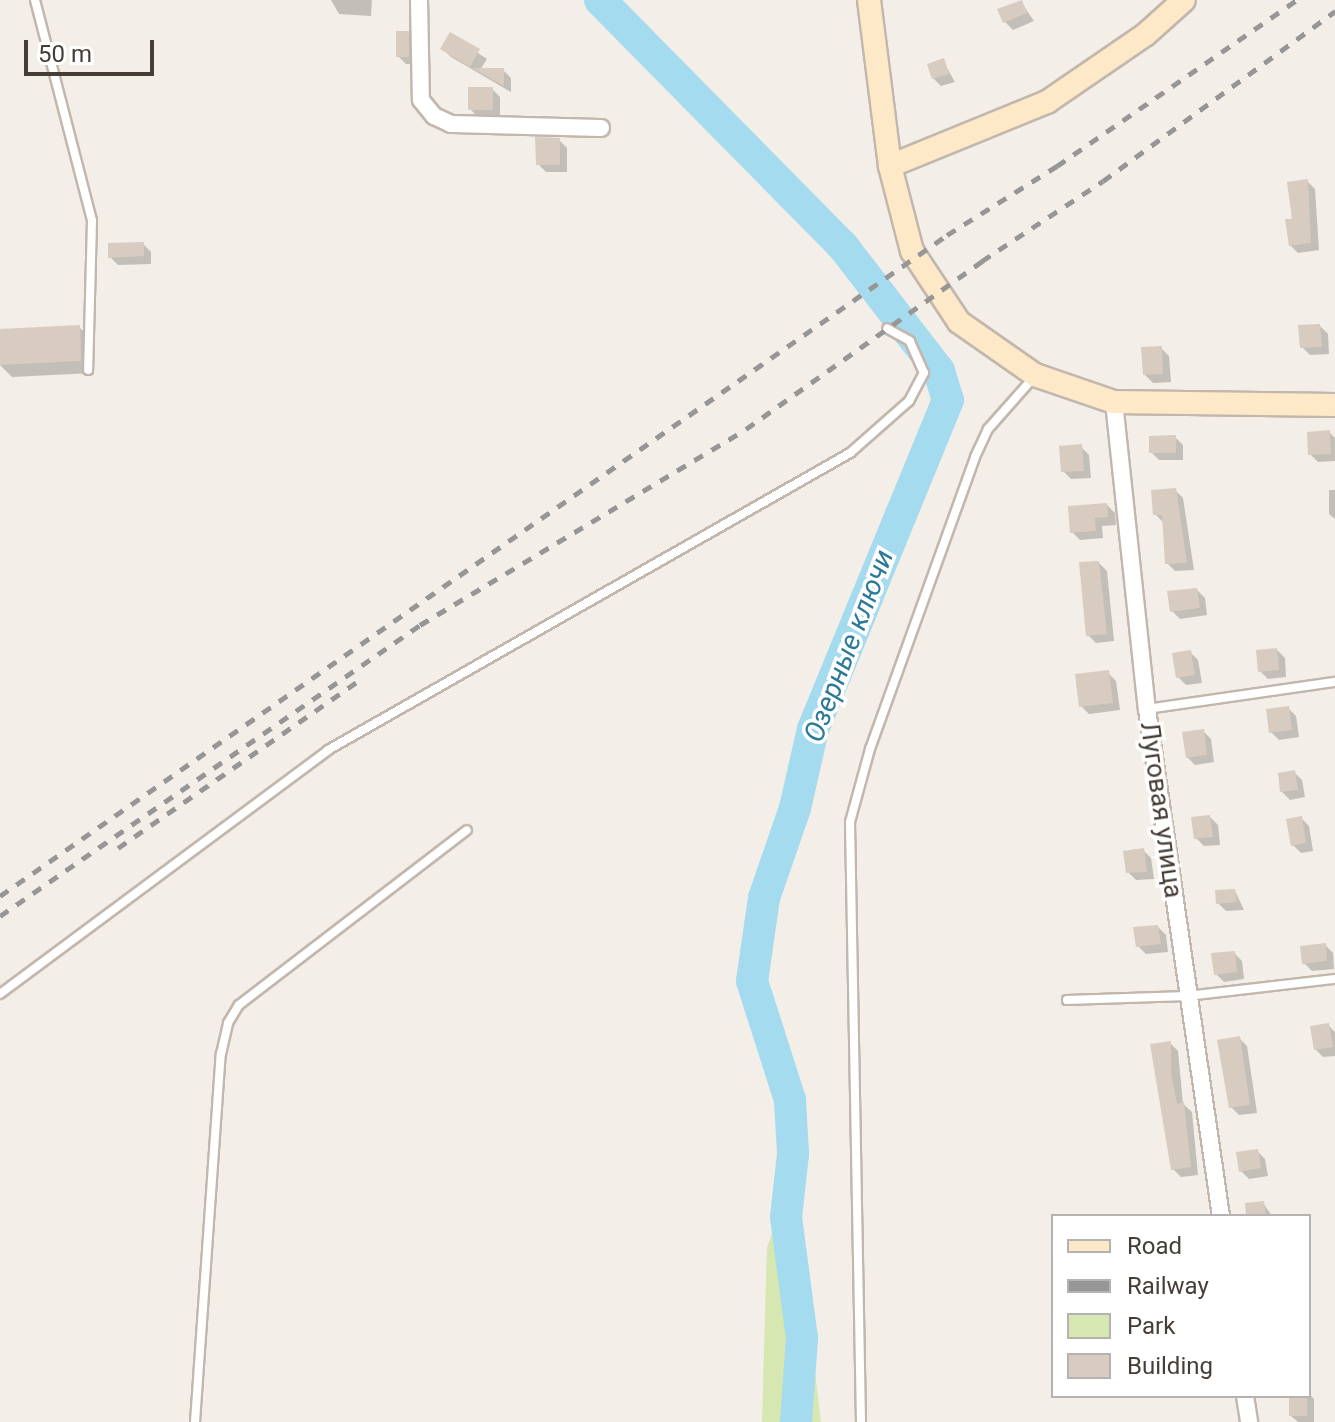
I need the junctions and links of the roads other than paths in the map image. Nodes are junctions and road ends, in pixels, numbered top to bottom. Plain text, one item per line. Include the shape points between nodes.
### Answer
1 (35, 0) edge
2 (419, 0) edge
3 (869, 0) edge
4 (1184, 0) edge
5 (601, 128) dead end
6 (890, 166) junction
7 (887, 328) dead end
8 (88, 370) dead end
9 (1035, 375) junction
10 (1114, 402) junction
11 (1335, 405) edge
12 (1335, 682) edge
13 (1147, 709) junction
14 (467, 830) dead end
15 (1335, 979) edge
16 (0, 994) edge
17 (1187, 996) junction
18 (1067, 1000) dead end
19 (1221, 1214) edge
20 (1245, 1398) edge
21 (195, 1422) edge
22 (861, 1422) edge
23 (1249, 1422) edge

1 - 8 lane via 92,221
2 - 5 street via 421,100 434,116 451,124
3 - 6 main road
4 - 6 main road via 1145,35 1047,102
6 - 9 main road via 912,251 927,280 959,322
7 - 16 lane via 910,341 924,373 909,401 850,453 328,750
9 - 10 main road
9 - 22 lane via 988,429 975,457 865,762 850,822
10 - 11 main road
10 - 13 street, Луговая улица
12 - 13 lane
13 - 17 street, Луговая улица
14 - 21 lane via 239,1005 228,1023 221,1054
15 - 17 lane
17 - 18 lane
17 - 19 street, Луговая улица
20 - 23 street

